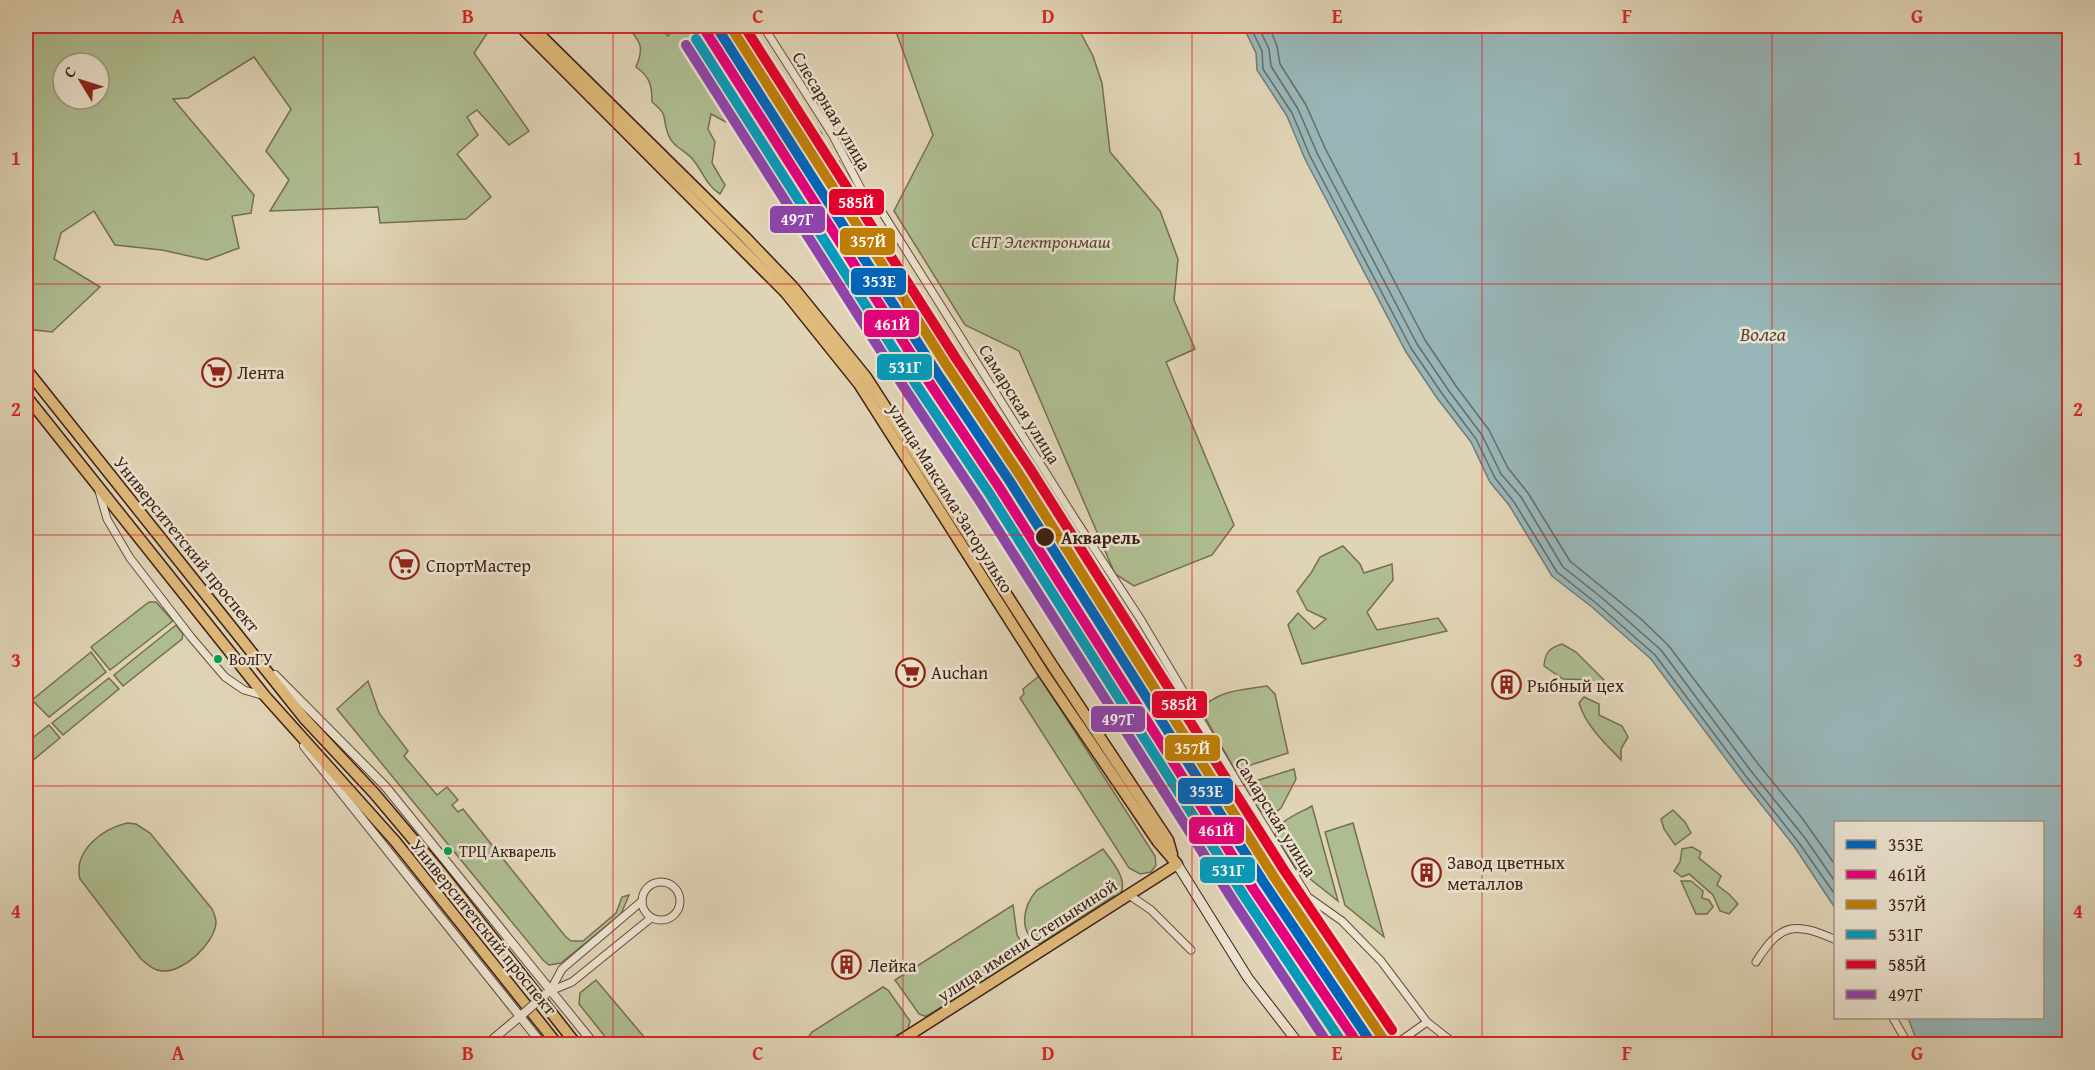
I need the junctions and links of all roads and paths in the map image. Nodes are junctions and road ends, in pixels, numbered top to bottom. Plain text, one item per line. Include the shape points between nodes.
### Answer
1 (520, 26) edge
2 (531, 26) edge
3 (763, 26) edge
4 (956, 331) joint
5 (26, 369) edge
6 (26, 396) edge
7 (98, 486) junction
8 (249, 649) junction
9 (266, 696) junction
10 (1175, 861) junction
11 (1129, 895) junction
12 (642, 901) junction
13 (651, 918) junction
14 (1834, 939) edge
15 (1191, 950) dead end
16 (1756, 962) dead end
17 (548, 993) junction
18 (522, 1015) junction
19 (1894, 1019) edge
20 (1427, 1022) junction
21 (487, 1044) edge
22 (542, 1044) edge
23 (557, 1044) edge
24 (576, 1044) edge
25 (594, 1044) edge
26 (895, 1044) edge
27 (1299, 1044) edge
28 (1396, 1044) edge
29 (1455, 1044) edge
30 (1908, 1044) edge

1 - 10 main road, улица Максима Загорулько via 786,293 859,384 1042,671 1158,842
2 - 10 main road, улица Максима Загорулько via 786,279 866,377 1168,840
3 - 4 street, Слесарная улица via 832,134 861,189 882,212
4 - 20 street, Самарская улица via 1141,620 1308,897 1342,921 1381,961
5 - 8 main road, Университетский проспект
6 - 7 main road, Университетский проспект
7 - 9 main road, Университетский проспект
7 - 9 street via 107,519 130,558 191,638 235,685
8 - 17 street, Университетский проспект via 392,793
8 - 24 main road, Университетский проспект via 304,718 432,862
9 - 18 street, Университетский проспект via 354,811
9 - 23 main road, Университетский проспект via 395,841
10 - 11 main road, улица имени Степыкиной
10 - 27 main road via 1248,978
11 - 15 street
11 - 26 main road, улица имени Степыкиной
12 - 13 street
12 - 13 street via 647,888 657,883 666,883 676,891 680,905 677,911 665,920
12 - 17 street via 562,969
13 - 17 street via 572,982
14 - 16 street via 1789,928 1773,940
17 - 18 street, bridge
17 - 25 street, Университетский проспект
18 - 21 street
18 - 22 street, Университетский проспект
19 - 30 street
20 - 28 street
20 - 29 street, Самарская улица

